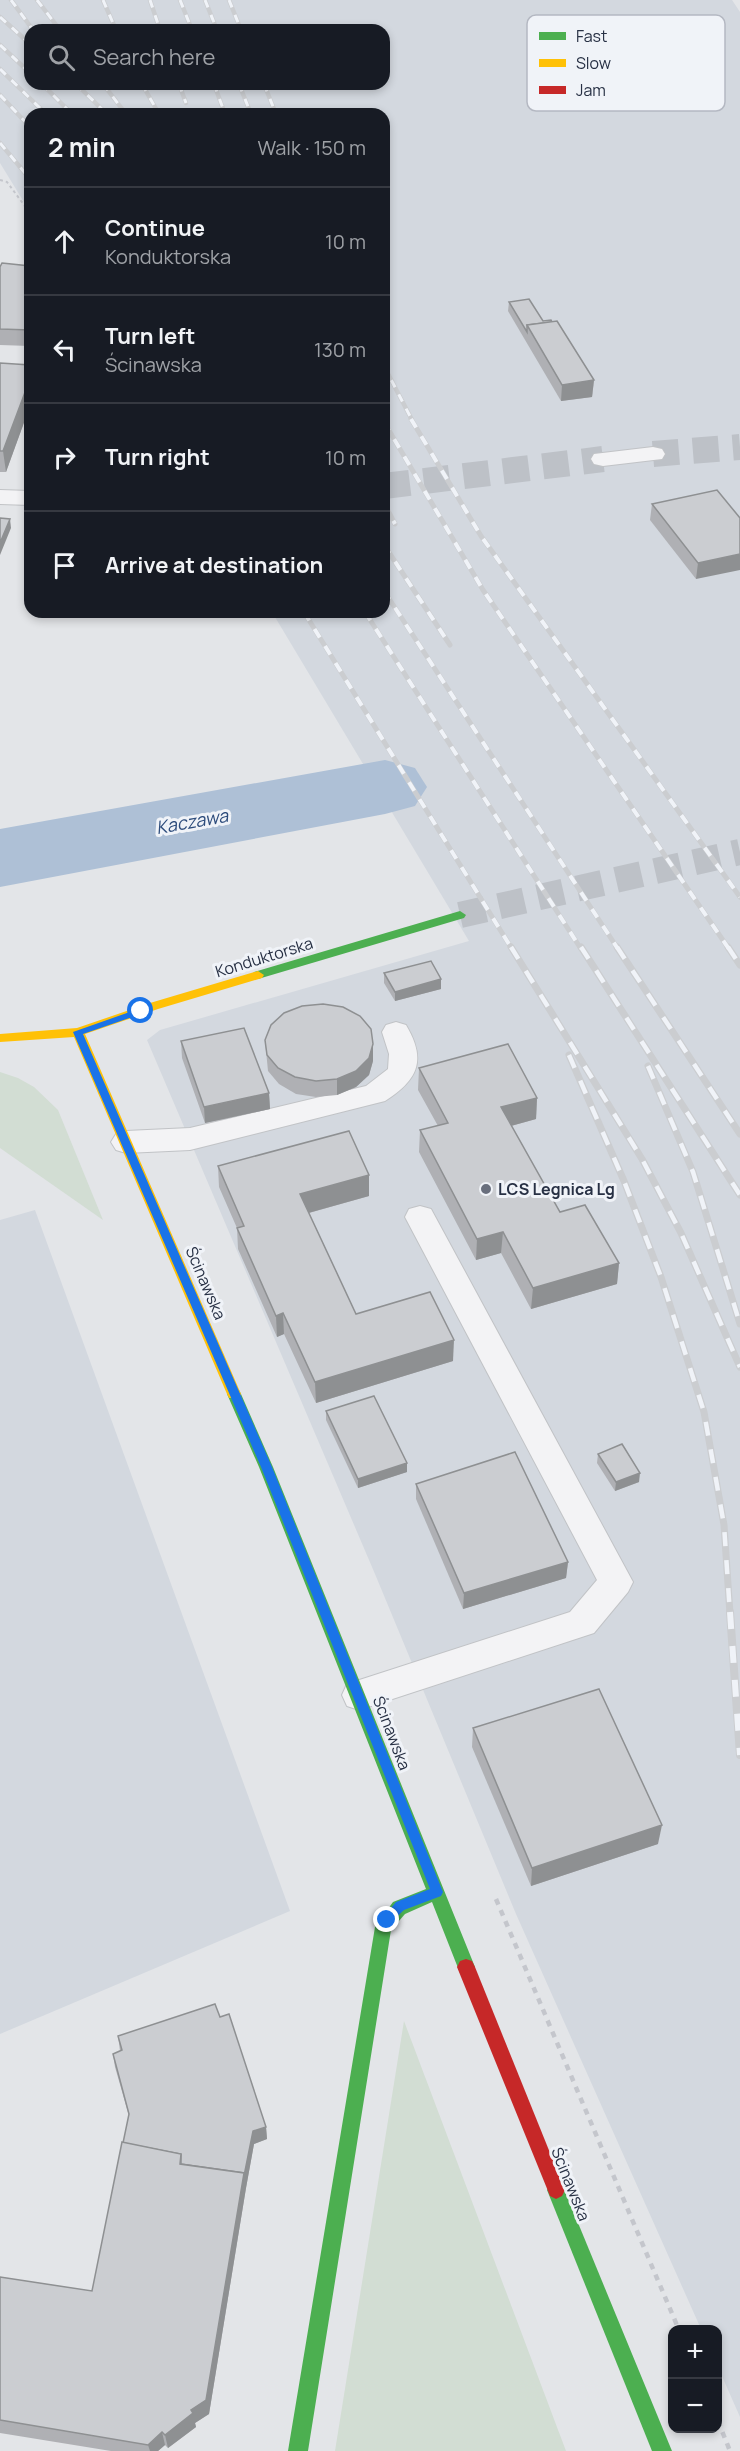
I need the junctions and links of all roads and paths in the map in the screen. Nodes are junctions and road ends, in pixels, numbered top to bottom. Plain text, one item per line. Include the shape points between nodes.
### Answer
1 (0, 180) edge
2 (24, 205) edge
3 (653, 454) tunnel mouth
4 (603, 459) tunnel mouth
5 (0, 497) edge
6 (24, 498) edge
7 (460, 915) tunnel mouth
8 (78, 1032) junction
9 (396, 1032) dead end
10 (0, 1038) edge
11 (126, 1142) junction
12 (420, 1217) dead end
13 (359, 1695) junction
14 (437, 1892) junction
15 (722, 2433) edge
16 (298, 2451) edge
17 (662, 2451) edge
18 (730, 2451) edge

1 - 2 path via 7,182
3 - 4 street
5 - 6 street
7 - 8 street, Konduktorska
8 - 10 street, Konduktorska
8 - 11 street, Ścinawska
9 - 11 lane via 404,1064 398,1080 375,1094 190,1139
11 - 13 street, Ścinawska
12 - 13 lane via 616,1582 582,1623
13 - 14 street, Ścinawska
14 - 16 street via 397,1908 387,1917 384,1927
14 - 17 street, Ścinawska
15 - 18 path

